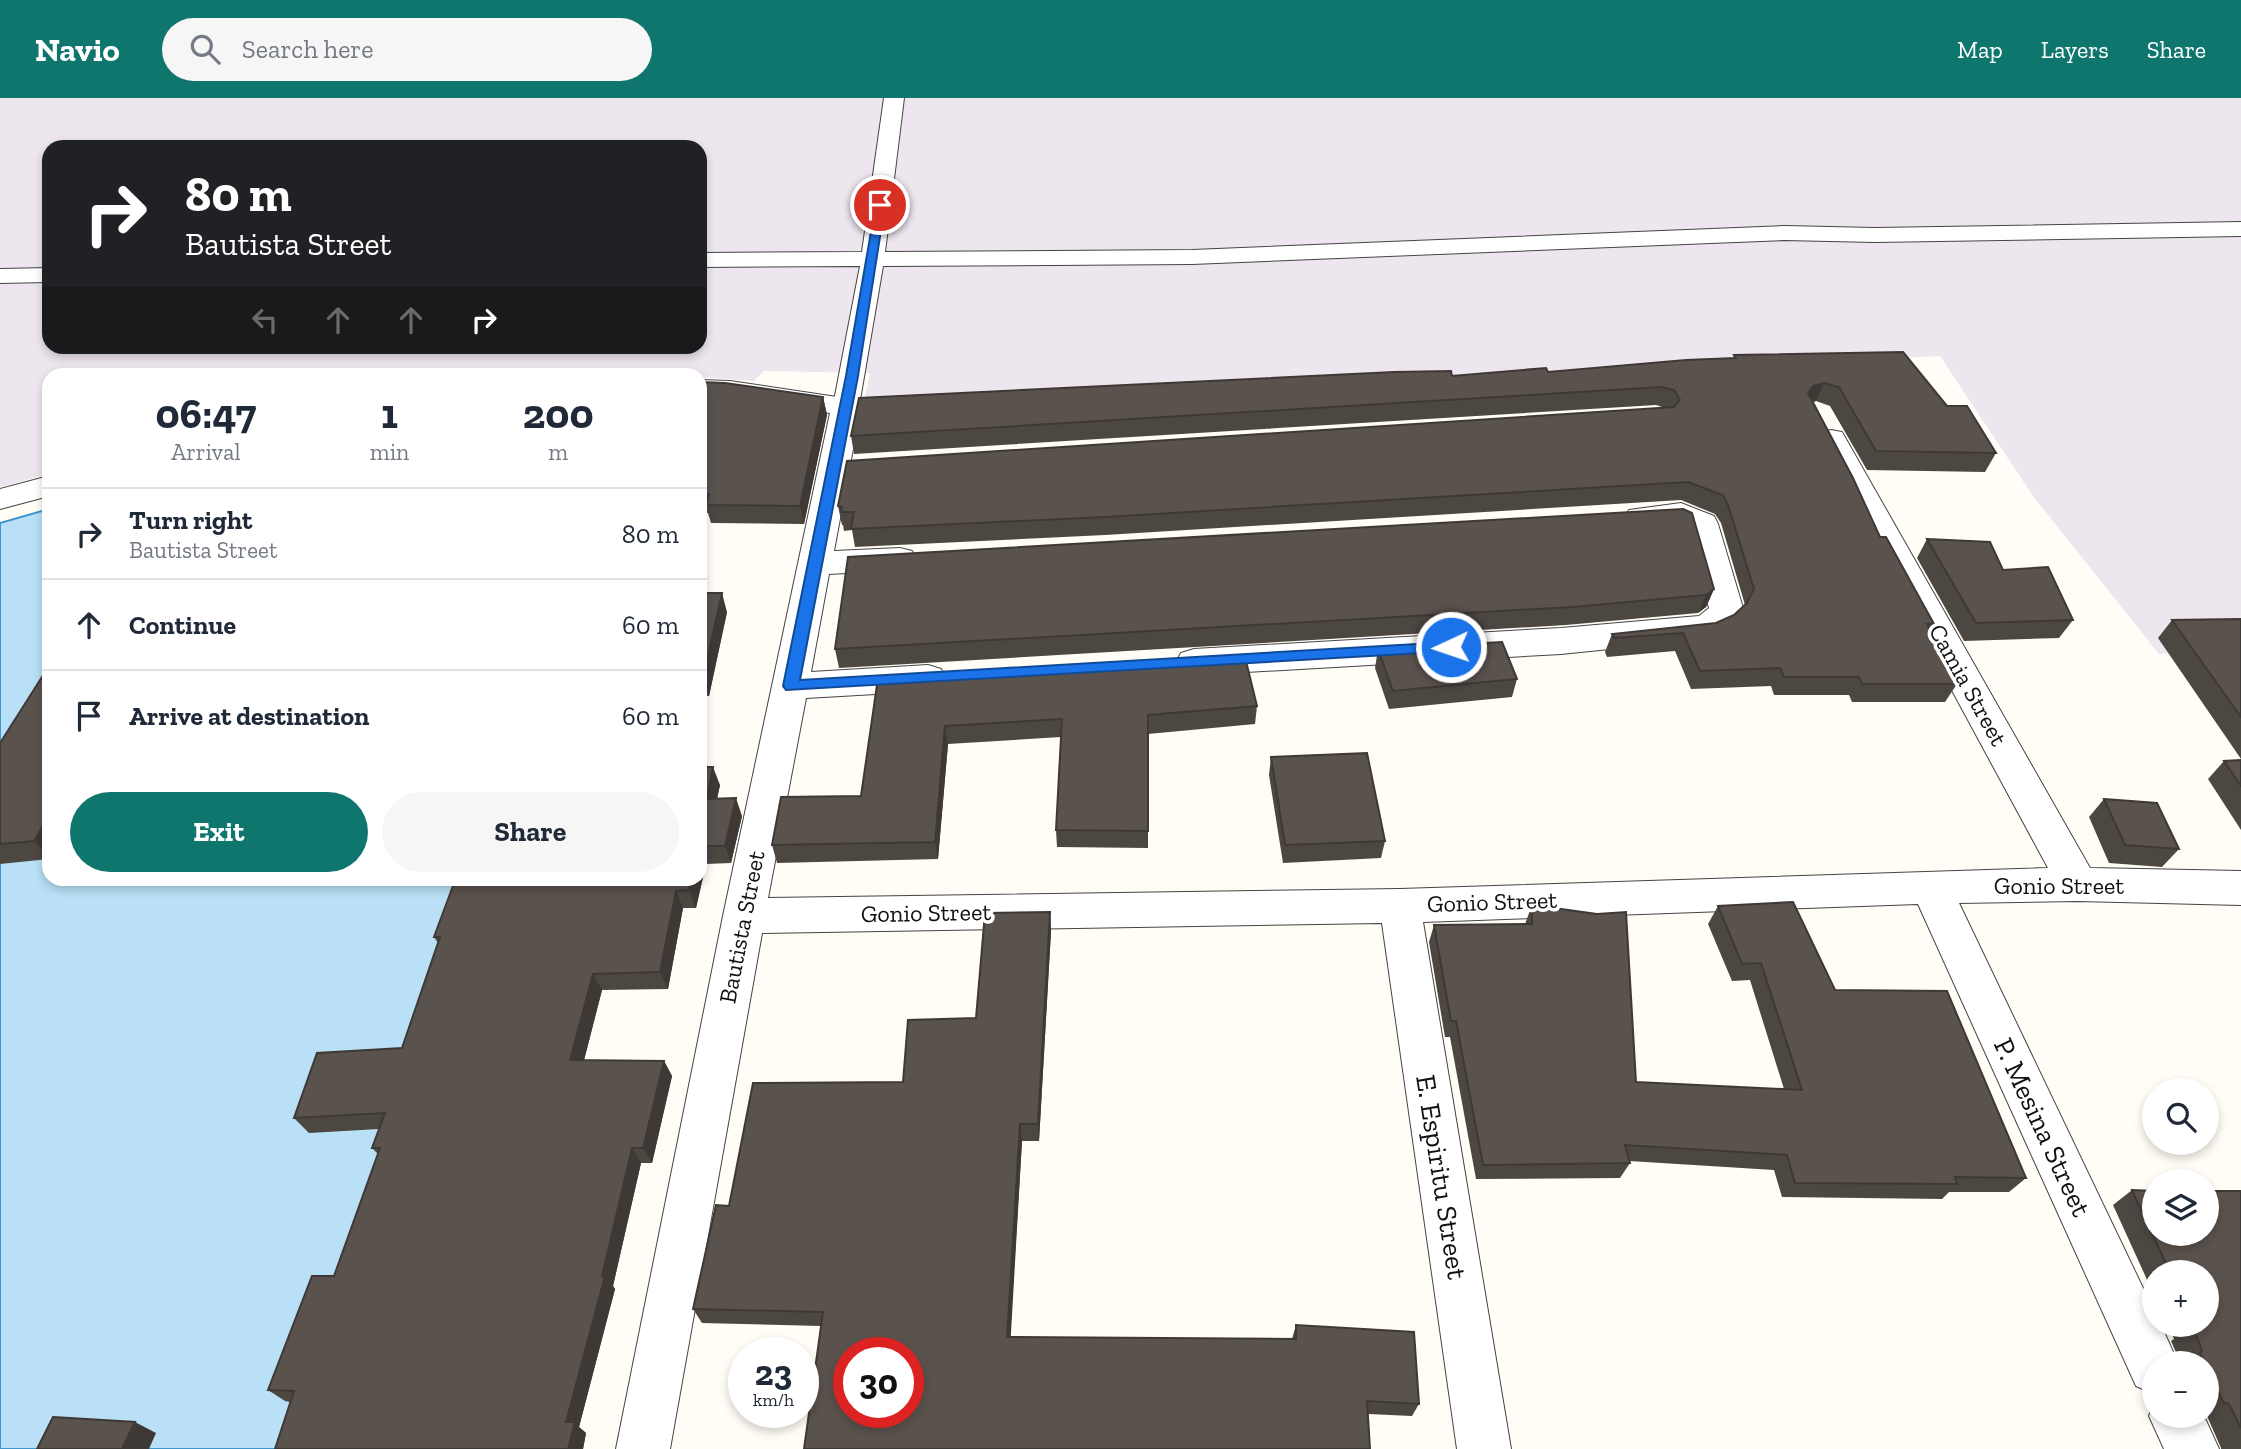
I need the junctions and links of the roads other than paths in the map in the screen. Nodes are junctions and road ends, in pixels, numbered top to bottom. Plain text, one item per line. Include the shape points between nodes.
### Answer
1 (894, 98) edge
2 (2241, 229) edge
3 (873, 258) junction
4 (707, 260) edge
5 (42, 275) edge
6 (0, 276) edge
7 (707, 390) edge
8 (846, 406) junction
9 (1817, 413) edge
10 (42, 488) edge
11 (0, 499) edge
12 (1613, 518) edge
13 (925, 558) edge
14 (814, 563) junction
15 (1162, 664) edge
16 (956, 676) edge
17 (791, 686) junction
18 (2078, 884) junction
19 (1931, 887) junction
20 (2241, 888) edge
21 (1400, 905) junction
22 (744, 916) junction
23 (2146, 1351) edge
24 (2182, 1428) edge
25 (643, 1449) edge
26 (1484, 1449) edge
27 (2192, 1449) edge

1 - 3 lane
2 - 3 lane via 1784,233 1192,257
3 - 4 lane
3 - 8 lane
5 - 6 lane
7 - 8 street
8 - 14 street, Bautista Street via 851,466
9 - 18 street, Camia Street
10 - 11 street
12 - 15 street via 1681,514 1702,524 1726,608 1721,617 1707,627 1561,640
13 - 14 street
14 - 17 street, Bautista Street
16 - 17 street
17 - 22 street, Bautista Street
18 - 19 street, Gonio Street
18 - 20 street, Gonio Street
19 - 21 street, Gonio Street
19 - 23 street, P. Mesina Street
21 - 22 street, Gonio Street
21 - 26 street, E. Espiritu Street
22 - 25 street, Bautista Street
24 - 27 street

